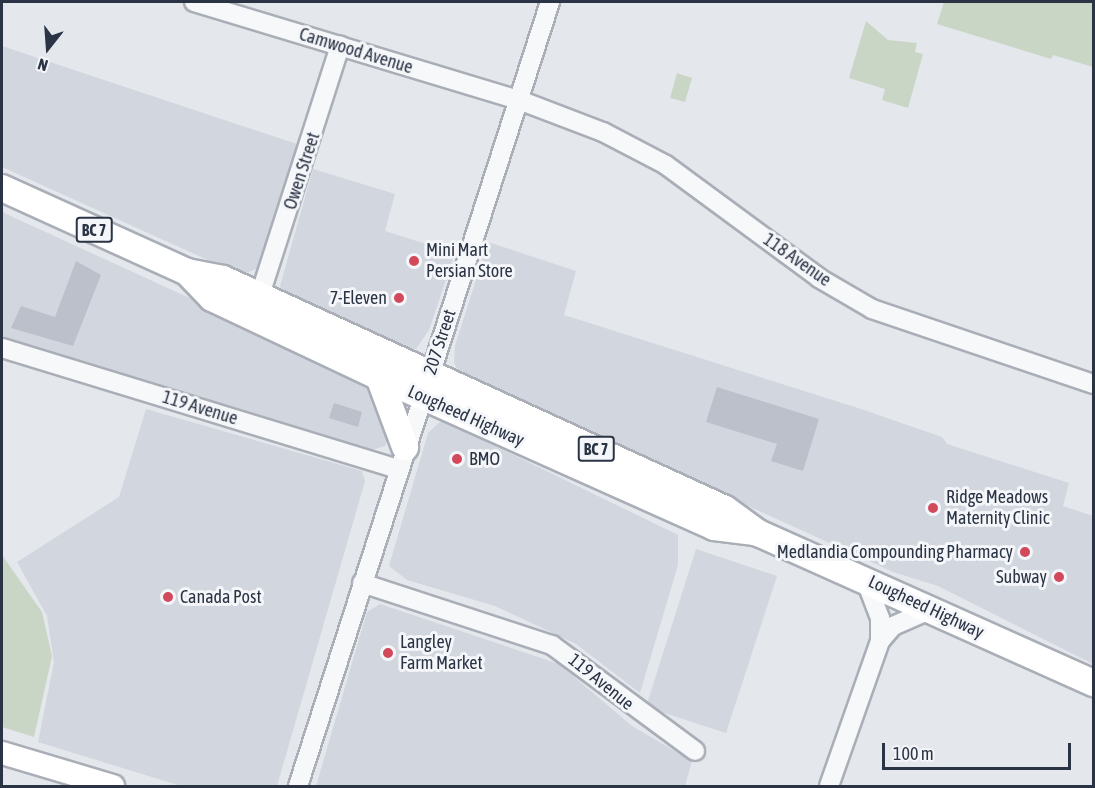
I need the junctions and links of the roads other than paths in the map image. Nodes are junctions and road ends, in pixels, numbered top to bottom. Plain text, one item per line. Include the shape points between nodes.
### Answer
1 (194, 2) edge
2 (550, 2) edge
3 (235, 8) edge
4 (340, 46) junction
5 (519, 100) junction
6 (2, 188) edge
7 (187, 272) junction
8 (260, 295) junction
9 (2, 348) edge
10 (379, 377) junction
11 (1094, 384) edge
12 (426, 385) junction
13 (401, 458) junction
14 (866, 579) junction
15 (362, 583) junction
16 (932, 609) junction
17 (880, 641) junction
18 (1094, 683) edge
19 (695, 751) dead end
20 (2, 753) edge
21 (113, 786) edge
22 (298, 786) edge
23 (829, 786) edge

1 - 3 street, Camwood Avenue
2 - 5 street, 207 Street
3 - 4 street, Camwood Avenue
4 - 5 street, Camwood Avenue
4 - 8 street, Owen Street
5 - 11 street, 118 Avenue via 603,132 666,165 819,278 872,309
5 - 12 street, 207 Street
6 - 7 highway, Lougheed Highway / BC 7
7 - 8 highway, Lougheed Highway / BC 7 via 223,279
7 - 10 highway, Lougheed Highway / BC 7 via 212,298
8 - 12 highway, Lougheed Highway / BC 7
9 - 13 street, 119 Avenue
10 - 12 highway, Lougheed Highway / BC 7
10 - 13 highway
12 - 13 street, 207 Street
12 - 14 highway, Lougheed Highway / BC 7 via 725,509 758,533
13 - 15 street, 207 Street
14 - 16 highway, Lougheed Highway / BC 7
14 - 17 street via 880,618
15 - 19 street, 119 Avenue via 552,645
15 - 22 street, 207 Street
16 - 17 street via 894,626
16 - 18 highway, Lougheed Highway / BC 7
17 - 23 street
20 - 21 main road

